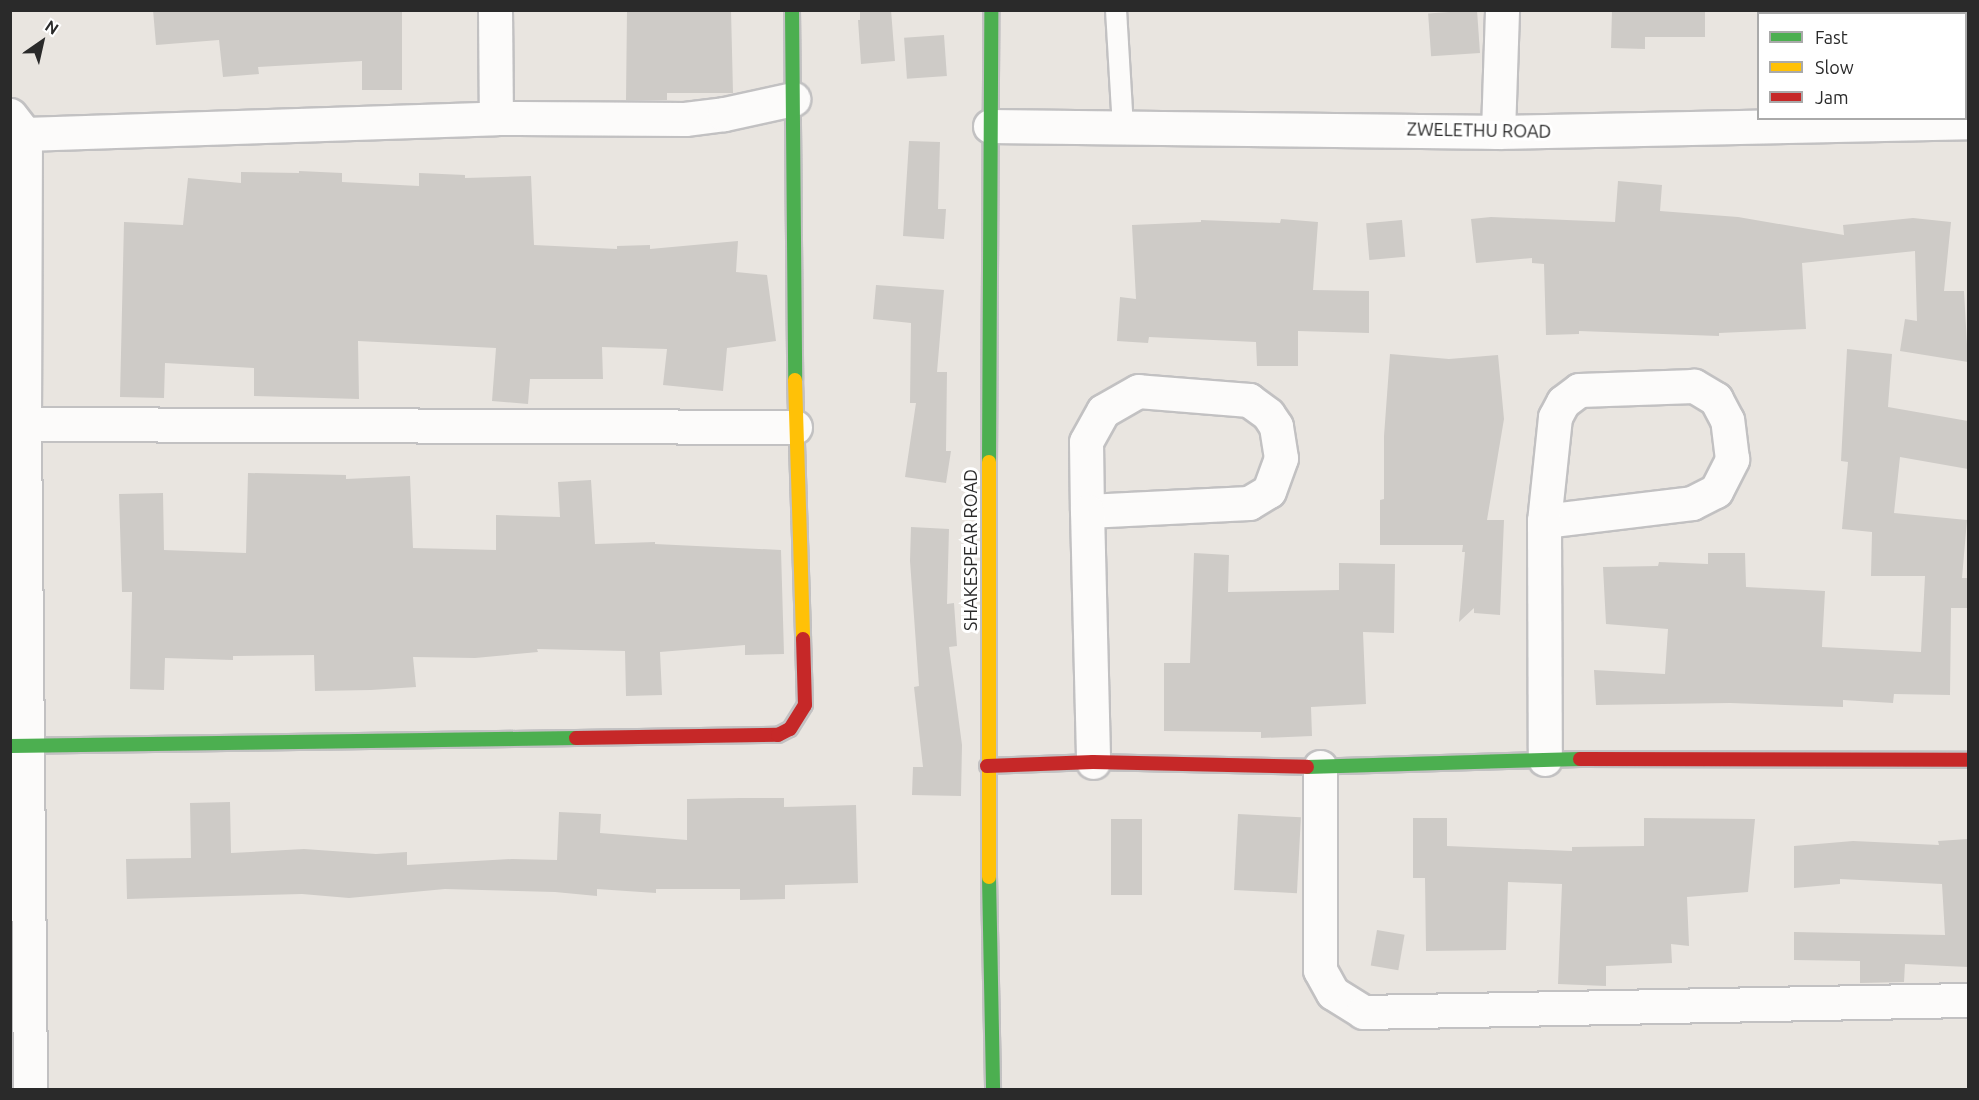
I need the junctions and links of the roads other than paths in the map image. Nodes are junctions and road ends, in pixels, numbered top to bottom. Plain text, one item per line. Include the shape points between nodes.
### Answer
1 (495, 10) edge
2 (792, 10) edge
3 (991, 10) edge
4 (1116, 10) edge
5 (1502, 10) edge
6 (793, 99) junction
7 (496, 118) junction
8 (1968, 122) edge
9 (18, 124) edge
10 (990, 126) junction
11 (1124, 128) junction
12 (1498, 132) junction
13 (24, 424) junction
14 (795, 428) junction
15 (1087, 511) junction
16 (1544, 521) junction
17 (19, 746) edge
18 (1545, 759) junction
19 (1968, 760) edge
20 (1093, 762) junction
21 (987, 766) junction
22 (1320, 767) junction
23 (1968, 1000) edge
24 (30, 1089) edge
25 (993, 1089) edge

1 - 7 street
2 - 6 street
3 - 10 street, SHAKESPEAR ROAD
4 - 11 lane
5 - 12 street
6 - 7 street via 685,119
6 - 14 street
7 - 9 street
8 - 12 street, ZWELETHU ROAD
9 - 13 street
10 - 11 street, ZWELETHU ROAD
10 - 21 street, SHAKESPEAR ROAD
11 - 12 street, ZWELETHU ROAD
13 - 14 street
13 - 17 street
14 - 17 street via 806,705 790,729 778,735
15 - 15 street via 1086,442 1103,411 1138,391 1249,400 1268,414 1276,426 1281,458 1269,491 1249,503
15 - 20 street
16 - 16 street via 1555,417 1563,402 1579,390 1694,386 1716,399 1727,420 1732,459 1716,491 1692,503
16 - 18 street
17 - 24 street
18 - 19 street
18 - 22 street
20 - 21 street
20 - 22 street
21 - 25 street, SHAKESPEAR ROAD
22 - 23 street via 1320,970 1333,993 1363,1012

